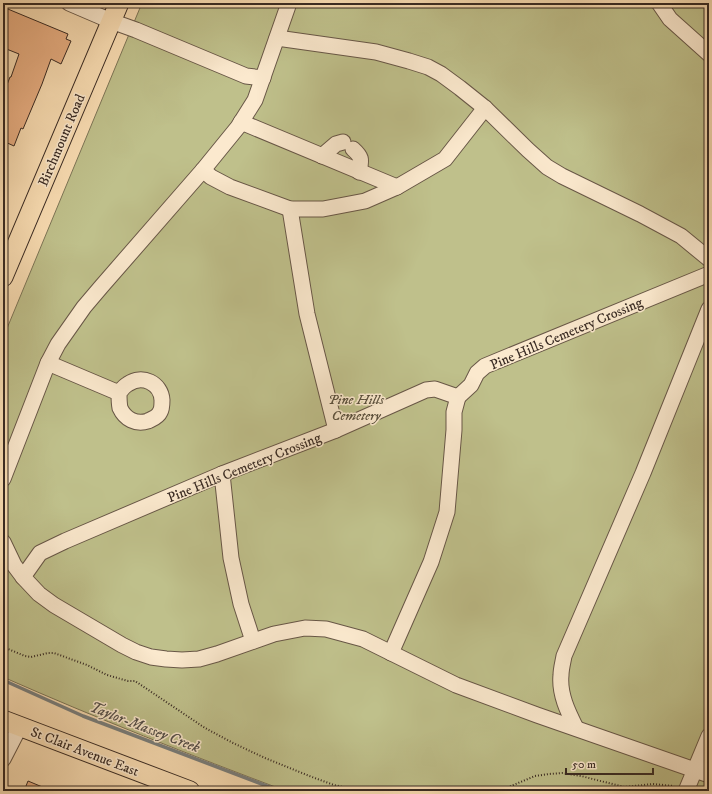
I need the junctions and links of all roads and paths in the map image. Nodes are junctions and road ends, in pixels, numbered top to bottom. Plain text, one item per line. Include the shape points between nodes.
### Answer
1 (69, 3) edge
2 (119, 3) edge
3 (289, 3) edge
4 (659, 3) edge
5 (111, 21) junction
6 (277, 38) junction
7 (709, 54) edge
8 (263, 78) junction
9 (485, 108) junction
10 (241, 122) junction
11 (322, 156) junction
12 (203, 170) junction
13 (359, 172) junction
14 (397, 188) junction
15 (290, 209) junction
16 (709, 260) edge
17 (709, 274) edge
18 (3, 277) edge
19 (709, 309) edge
20 (48, 363) junction
21 (119, 392) dead end
22 (458, 397) junction
23 (336, 430) junction
24 (222, 474) junction
25 (3, 478) edge
26 (3, 542) edge
27 (23, 577) junction
28 (253, 641) junction
29 (3, 648) edge
30 (392, 653) junction
31 (11, 723) edge
32 (576, 728) junction
33 (709, 736) edge
34 (3, 759) edge
35 (702, 772) edge
36 (181, 789) edge
37 (687, 790) edge
38 (362, 791) edge
39 (499, 791) edge

1 - 5 street
2 - 5 main road, Birchmount Road
3 - 6 street
4 - 7 street via 670,19
5 - 8 street via 246,76
5 - 18 main road, Birchmount Road
6 - 8 street
6 - 9 street via 376,52 428,67
8 - 10 street via 255,100
9 - 14 street via 445,159
9 - 16 street via 547,166 681,236
10 - 11 street
10 - 12 street
11 - 13 street
11 - 13 street via 336,144 348,145 359,154
12 - 15 street via 230,188
12 - 20 street via 84,307
13 - 14 street
14 - 15 street via 365,201 323,209
15 - 23 street via 307,314
17 - 22 street, Pine Hills Cemetery Crossing via 485,366
19 - 32 street via 643,473 564,656 560,675 562,697
20 - 21 street
20 - 25 street
22 - 23 street, Pine Hills Cemetery Crossing via 435,389 426,390
22 - 30 street via 454,412 447,512 431,562
23 - 24 street, Pine Hills Cemetery Crossing
24 - 27 street, Pine Hills Cemetery Crossing via 40,553
24 - 28 street via 231,558 241,604
26 - 27 street
27 - 28 street via 54,605 122,646 151,657 199,659
28 - 30 street via 295,629 320,628 363,639
29 - 38 path via 31,657 54,652 107,675 128,681 135,680 233,743 312,777
30 - 32 street via 456,685
31 - 34 street
31 - 36 main road, St Clair Avenue East
32 - 35 street
33 - 35 street
35 - 37 street
37 - 39 path via 652,784 624,787 562,773 535,776

